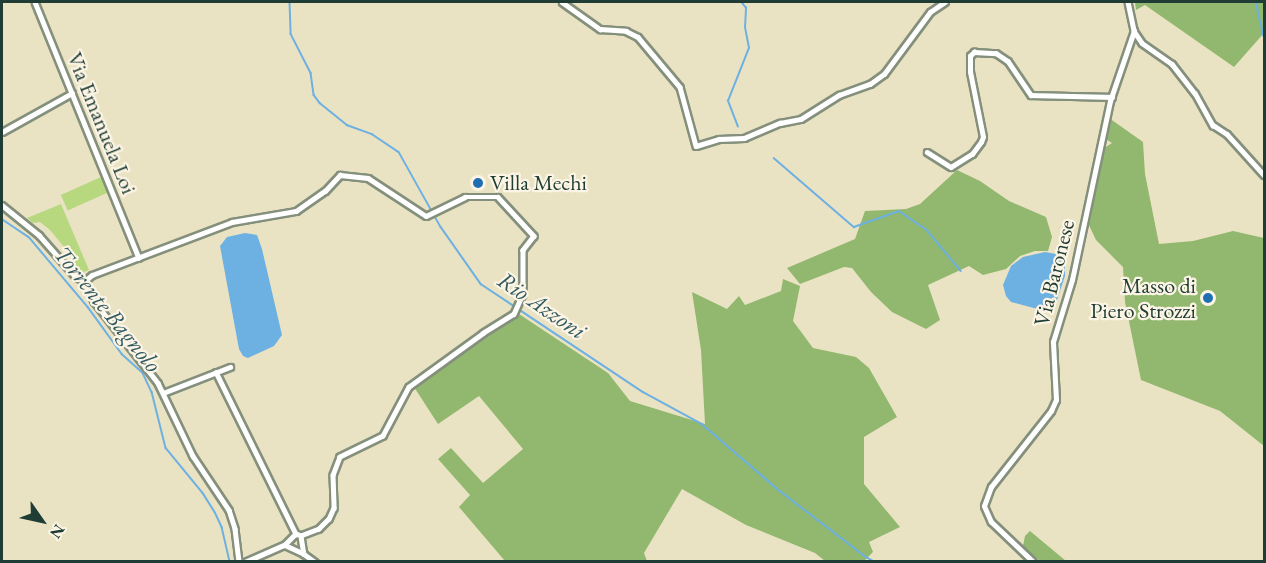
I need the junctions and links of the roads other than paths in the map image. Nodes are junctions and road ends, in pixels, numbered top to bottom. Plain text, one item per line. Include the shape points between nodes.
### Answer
1 (35, 2) edge
2 (562, 2) edge
3 (945, 2) edge
4 (1128, 2) edge
5 (1134, 31) junction
6 (72, 93) junction
7 (1112, 97) junction
8 (2, 132) edge
9 (927, 152) dead end
10 (1264, 175) edge
11 (2, 205) edge
12 (139, 258) junction
13 (85, 281) junction
14 (230, 367) dead end
15 (216, 372) junction
16 (163, 393) junction
17 (298, 535) junction
18 (285, 545) junction
19 (304, 554) junction
20 (239, 561) edge
21 (246, 561) edge
22 (315, 561) edge
23 (1033, 561) edge

1 - 6 street, Via Emanuela Loi
2 - 3 street via 600,30 626,31 638,38 680,87 696,146 719,139 744,138 801,119 839,95 870,84 884,74 930,12
4 - 5 street
5 - 7 street, Via Baronese
5 - 10 street via 1142,43 1172,64 1213,125 1227,134
6 - 8 street
6 - 12 street, Via Emanuela Loi
7 - 9 street via 1032,95 1008,61 996,53 974,52 970,56 970,72 981,142 972,154 951,166
7 - 23 street, Via Baronese via 1072,280 1053,342 1056,400 992,487 984,506 991,522
11 - 13 street via 45,239 76,277
12 - 13 street via 89,276
12 - 17 street via 232,222 296,211 340,175 368,178 426,216 465,197 498,197 534,236 523,250 523,294 519,308 409,387 383,436 340,458 333,475 334,508 329,519 319,528
13 - 16 street via 94,301 144,362
14 - 15 street
15 - 16 street
15 - 17 street
16 - 20 street via 193,456 229,510
17 - 18 street
17 - 19 street
18 - 19 street
18 - 21 street
19 - 22 street

